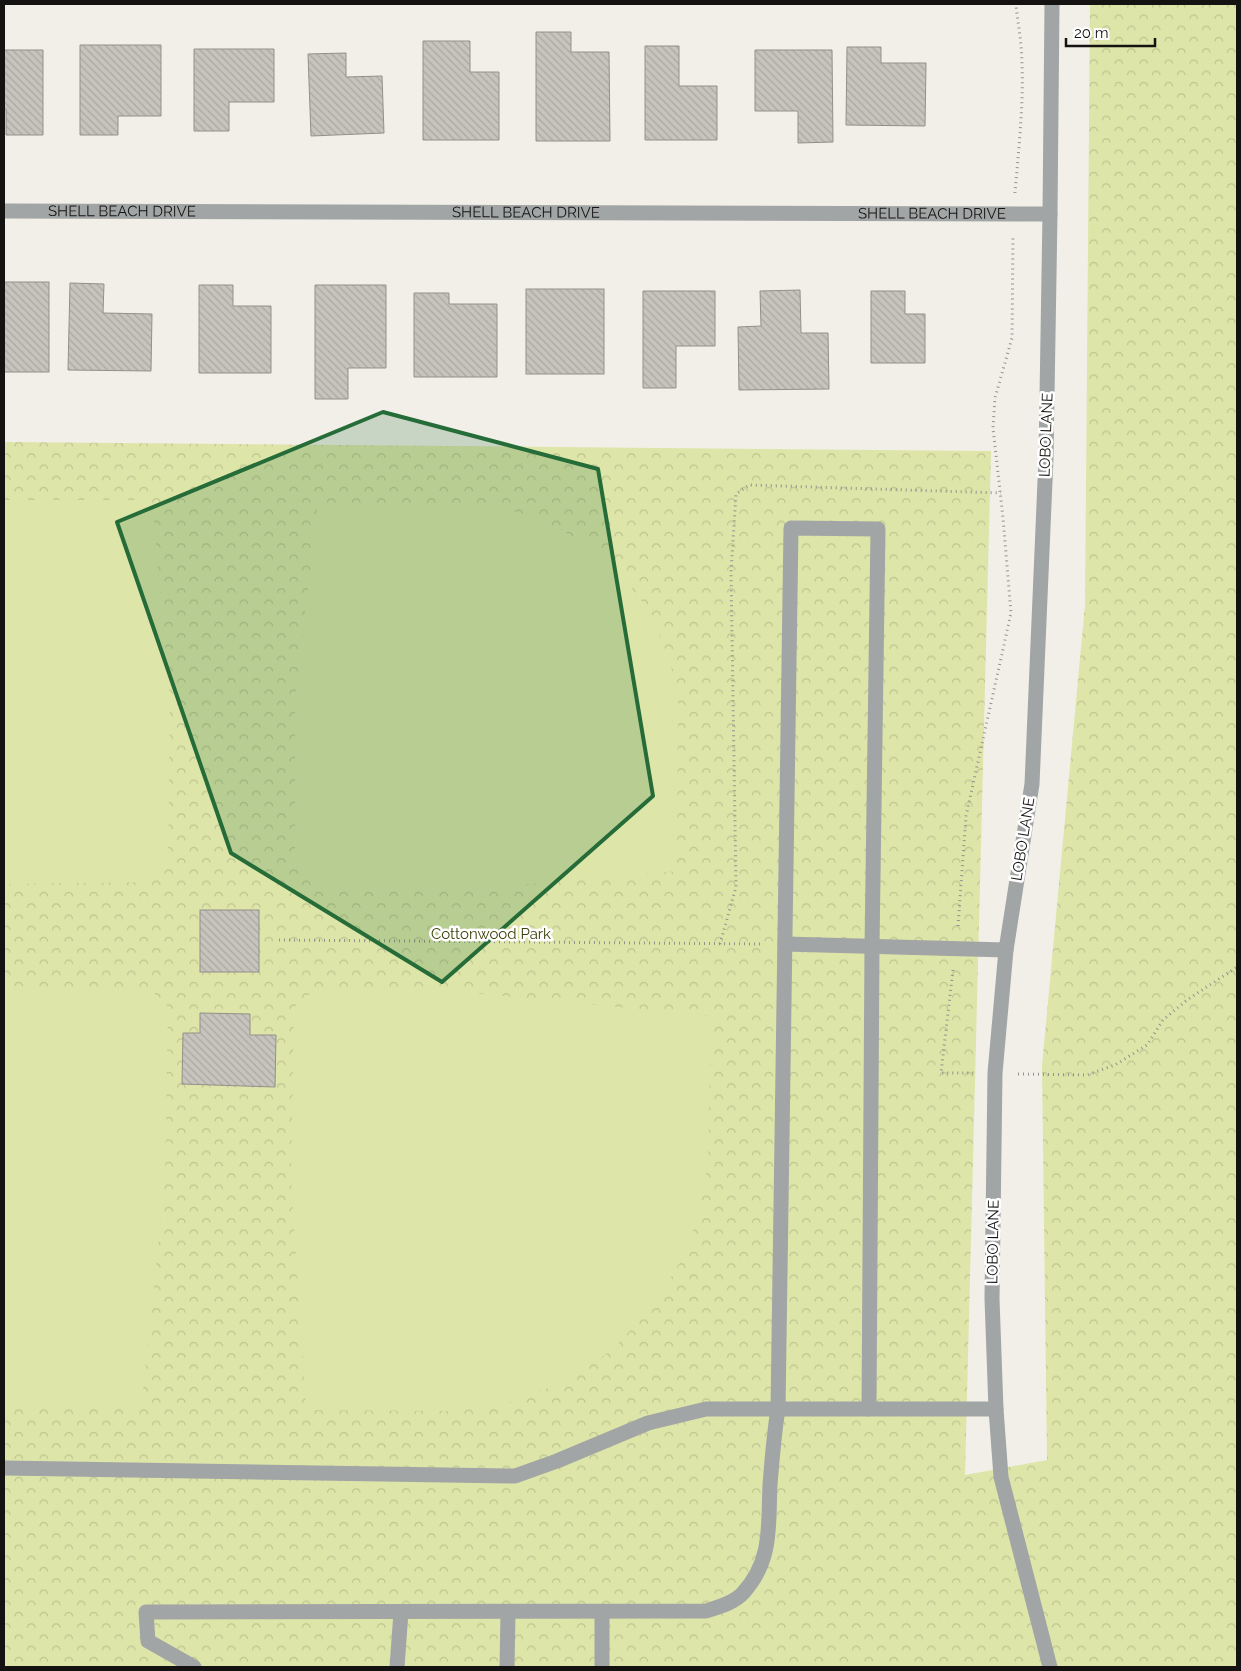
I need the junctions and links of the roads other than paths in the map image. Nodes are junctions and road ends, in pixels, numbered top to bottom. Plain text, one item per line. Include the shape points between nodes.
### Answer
1 (1052, 4) edge
2 (4, 211) edge
3 (1050, 214) junction
4 (785, 944) junction
5 (872, 947) junction
6 (1006, 950) junction
7 (778, 1409) junction
8 (868, 1409) junction
9 (996, 1409) junction
10 (4, 1468) edge
11 (400, 1612) junction
12 (508, 1612) junction
13 (602, 1612) junction
14 (194, 1667) edge
15 (397, 1667) edge
16 (507, 1667) edge
17 (602, 1667) edge
18 (1050, 1667) edge

1 - 3 street, LOBO LANE
2 - 3 street, SHELL BEACH DRIVE
3 - 6 street, LOBO LANE via 1046,458 1032,784
4 - 5 street
4 - 5 street via 791,528 878,529
4 - 7 street
5 - 6 street
5 - 8 street
6 - 9 street, LOBO LANE via 995,1073 992,1298
7 - 8 street
7 - 10 street via 706,1409 648,1423 515,1476
7 - 13 street via 768,1544 758,1574 742,1594 706,1611
8 - 9 street
9 - 18 street, LOBO LANE via 1001,1477
11 - 12 street
11 - 14 street via 146,1612 148,1641
11 - 15 street
12 - 13 street
12 - 16 street
13 - 17 street

